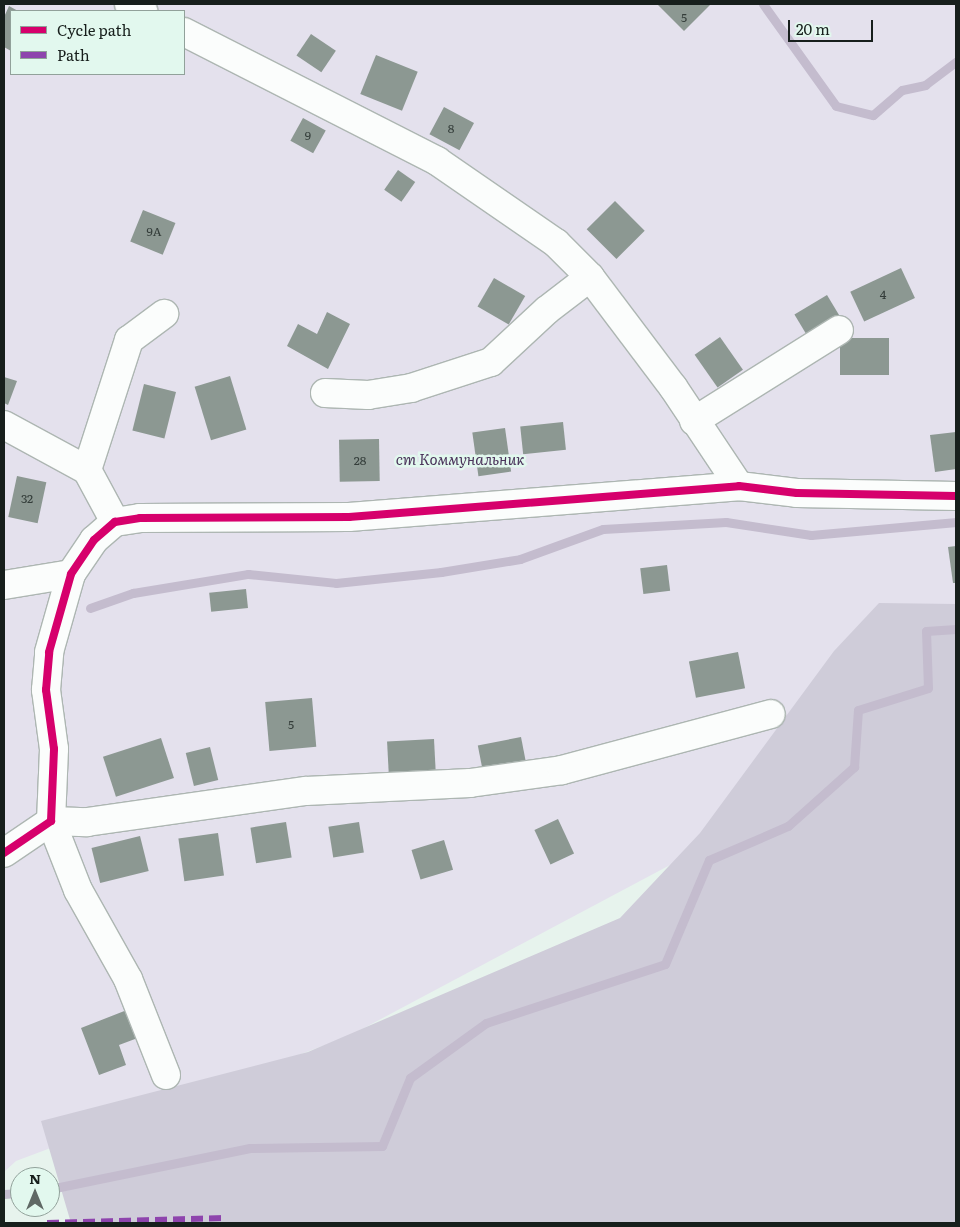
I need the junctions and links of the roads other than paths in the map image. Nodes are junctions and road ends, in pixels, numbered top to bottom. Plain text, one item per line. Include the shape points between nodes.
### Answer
1 (129, 4) edge
2 (141, 10) edge
3 (185, 33) edge
4 (590, 277) junction
5 (164, 314) dead end
6 (839, 330) dead end
7 (325, 393) dead end
8 (694, 421) junction
9 (4, 425) edge
10 (87, 470) junction
11 (739, 486) junction
12 (956, 496) edge
13 (115, 522) junction
14 (72, 574) junction
15 (4, 585) edge
16 (771, 714) dead end
17 (52, 820) junction
18 (4, 853) edge
19 (166, 1076) dead end

1 - 2 street
3 - 4 street via 437,161 556,243
4 - 7 street via 547,310 492,362 411,388 368,396
4 - 8 street via 673,387
5 - 10 street via 129,340
6 - 8 street
8 - 11 street
9 - 10 street
10 - 13 street
11 - 12 street via 797,493
11 - 13 street via 349,517 140,518
13 - 14 street via 94,540
14 - 15 street
14 - 17 street via 49,652 46,690 54,749
16 - 17 street via 562,770 470,783 306,792 87,822
17 - 18 street
17 - 19 street via 78,890 128,979

